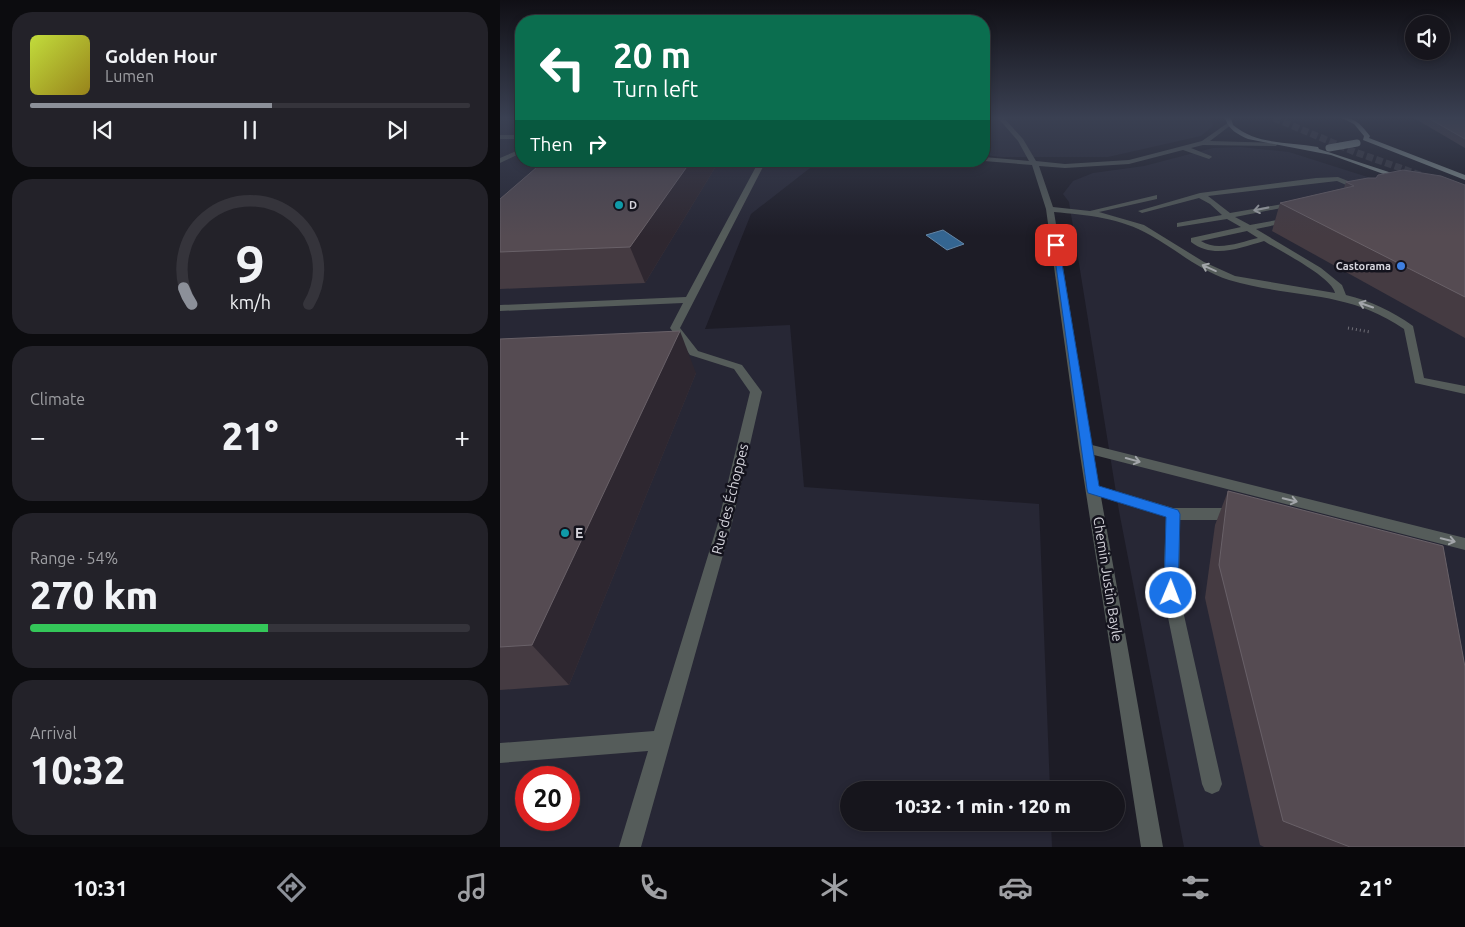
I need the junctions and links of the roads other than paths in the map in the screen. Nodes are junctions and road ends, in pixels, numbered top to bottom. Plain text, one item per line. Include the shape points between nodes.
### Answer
1 (1032, 158) edge
2 (1147, 158) edge
3 (1344, 158) edge
4 (1411, 158) edge
5 (990, 160) edge
6 (1036, 165) junction
7 (760, 167) edge
8 (1465, 178) edge
9 (1316, 180) junction
10 (1414, 182) edge
11 (1331, 187) dead end
12 (1369, 192) edge
13 (1200, 195) junction
14 (1154, 197) dead end
15 (1305, 204) edge
16 (1050, 209) junction
17 (1142, 211) dead end
18 (1089, 213) junction
19 (1228, 216) junction
20 (1302, 217) edge
21 (1180, 225) dead end
22 (1249, 228) junction
23 (1266, 238) junction
24 (1341, 297) junction
25 (690, 300) junction
26 (500, 308) edge
27 (1465, 390) edge
28 (1086, 448) junction
29 (1093, 489) junction
30 (1345, 513) junction
31 (1173, 514) junction
32 (1252, 522) edge
33 (1336, 530) edge
34 (1465, 544) edge
35 (662, 740) junction
36 (500, 752) edge
37 (1212, 784) dead end
38 (630, 847) edge
39 (1152, 847) edge

1 - 6 street, Chemin Justin Bayle
2 - 6 street via 1129,162
3 - 10 main road
4 - 8 main road
5 - 6 street
6 - 16 street, Chemin Justin Bayle
7 - 25 street, Rue des Échoppes
9 - 11 street
9 - 12 street via 1338,179
9 - 13 street
13 - 17 street
13 - 19 street
14 - 18 street
15 -> 19 street via 1296,202
16 - 18 street
16 - 28 street, Chemin Justin Bayle
24 -> 18 street via 1232,278 1205,267 1145,229 1123,219
19 - 21 street
19 - 22 street
20 - 22 street
22 - 23 street
22 - 23 street via 1194,240 1214,249
23 - 24 street via 1318,270 1339,287
27 -> 24 street via 1419,380 1409,328 1376,309
25 - 26 street
25 - 35 street, Rue des Échoppes via 676,328 694,353 738,367 756,392 725,523
28 - 29 street, Chemin Justin Bayle
28 -> 30 street
29 - 31 street
29 - 39 street, Chemin Justin Bayle
30 - 33 street
30 -> 34 street
31 - 32 street via 1224,514
31 - 37 street via 1171,593
35 - 36 street
35 - 38 street, Rue des Échoppes

